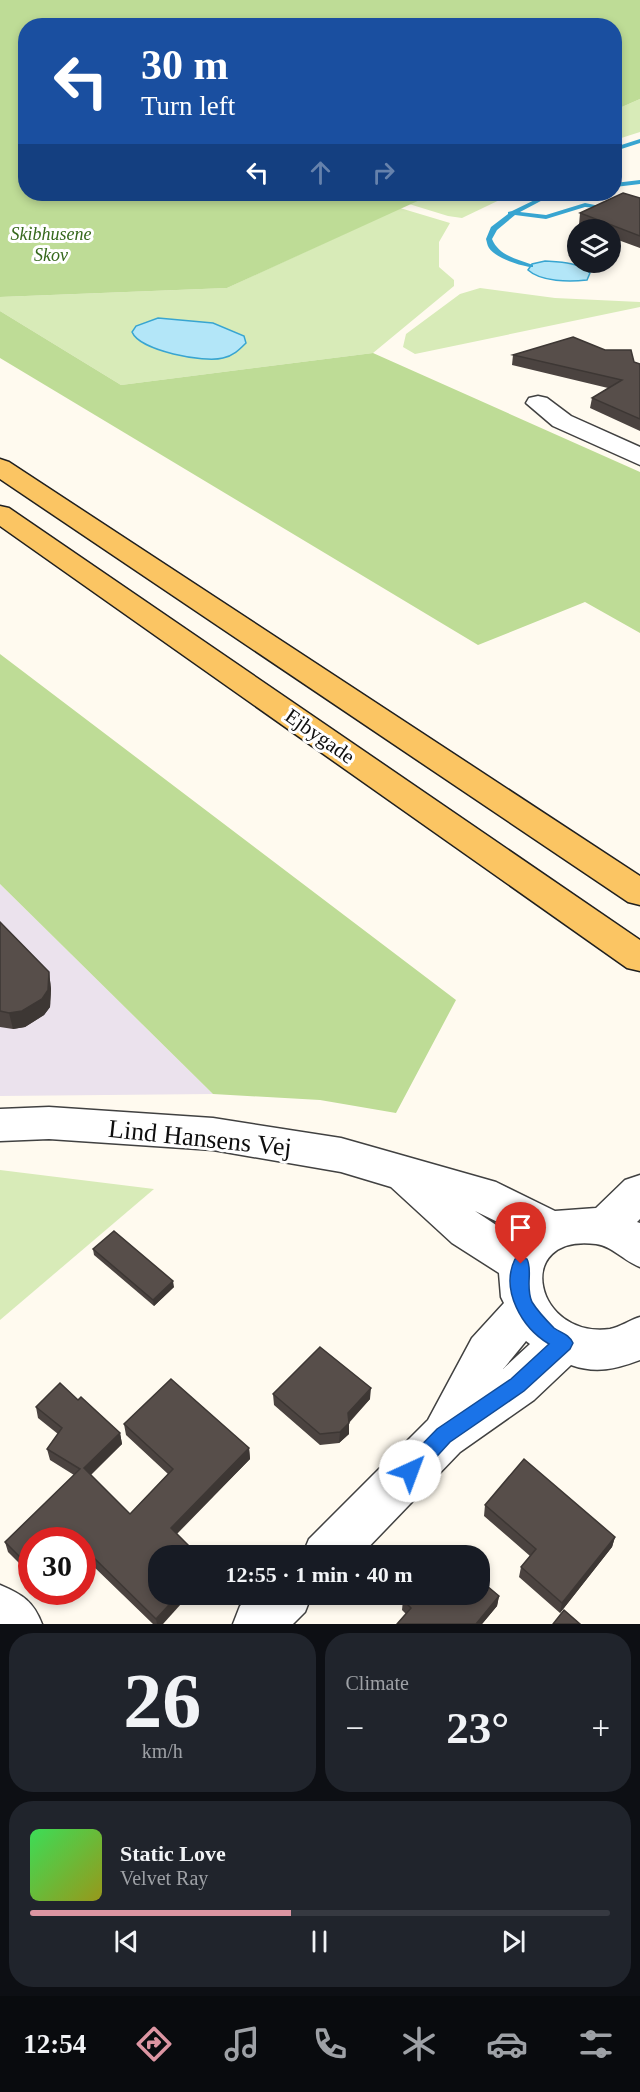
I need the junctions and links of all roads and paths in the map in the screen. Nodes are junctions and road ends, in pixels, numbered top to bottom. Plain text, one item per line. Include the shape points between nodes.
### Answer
1 (538, 404) dead end
2 (640, 457) edge
3 (0, 467) edge
4 (0, 514) edge
5 (640, 893) edge
6 (640, 958) edge
7 (0, 1125) edge
8 (398, 1171) junction
9 (640, 1192) edge
10 (604, 1227) junction
11 (552, 1230) junction
12 (640, 1248) edge
13 (521, 1264) junction
14 (526, 1309) junction
15 (638, 1340) edge
16 (563, 1343) junction
17 (444, 1436) junction
18 (337, 1545) edge
19 (276, 1605) edge
20 (0, 1610) edge
21 (18, 1624) edge
22 (258, 1624) edge

1 - 2 street via 562,422
3 - 5 main road
4 - 6 main road, Ejbygade
7 - 8 street, Lind Hansens Vej via 49,1123 213,1134 341,1155
8 - 11 street, Lind Hansens Vej via 496,1200
8 - 13 street, Lind Hansens Vej via 467,1230
9 - 10 street
10 - 11 street via 579,1224
10 - 12 street
11 - 13 street via 538,1239
13 - 14 street via 520,1294
14 - 16 street via 548,1334
14 - 17 street via 488,1353
15 - 16 street via 612,1349 588,1350
16 - 17 street via 518,1385
17 - 18 street
19 - 22 street
20 - 21 street

